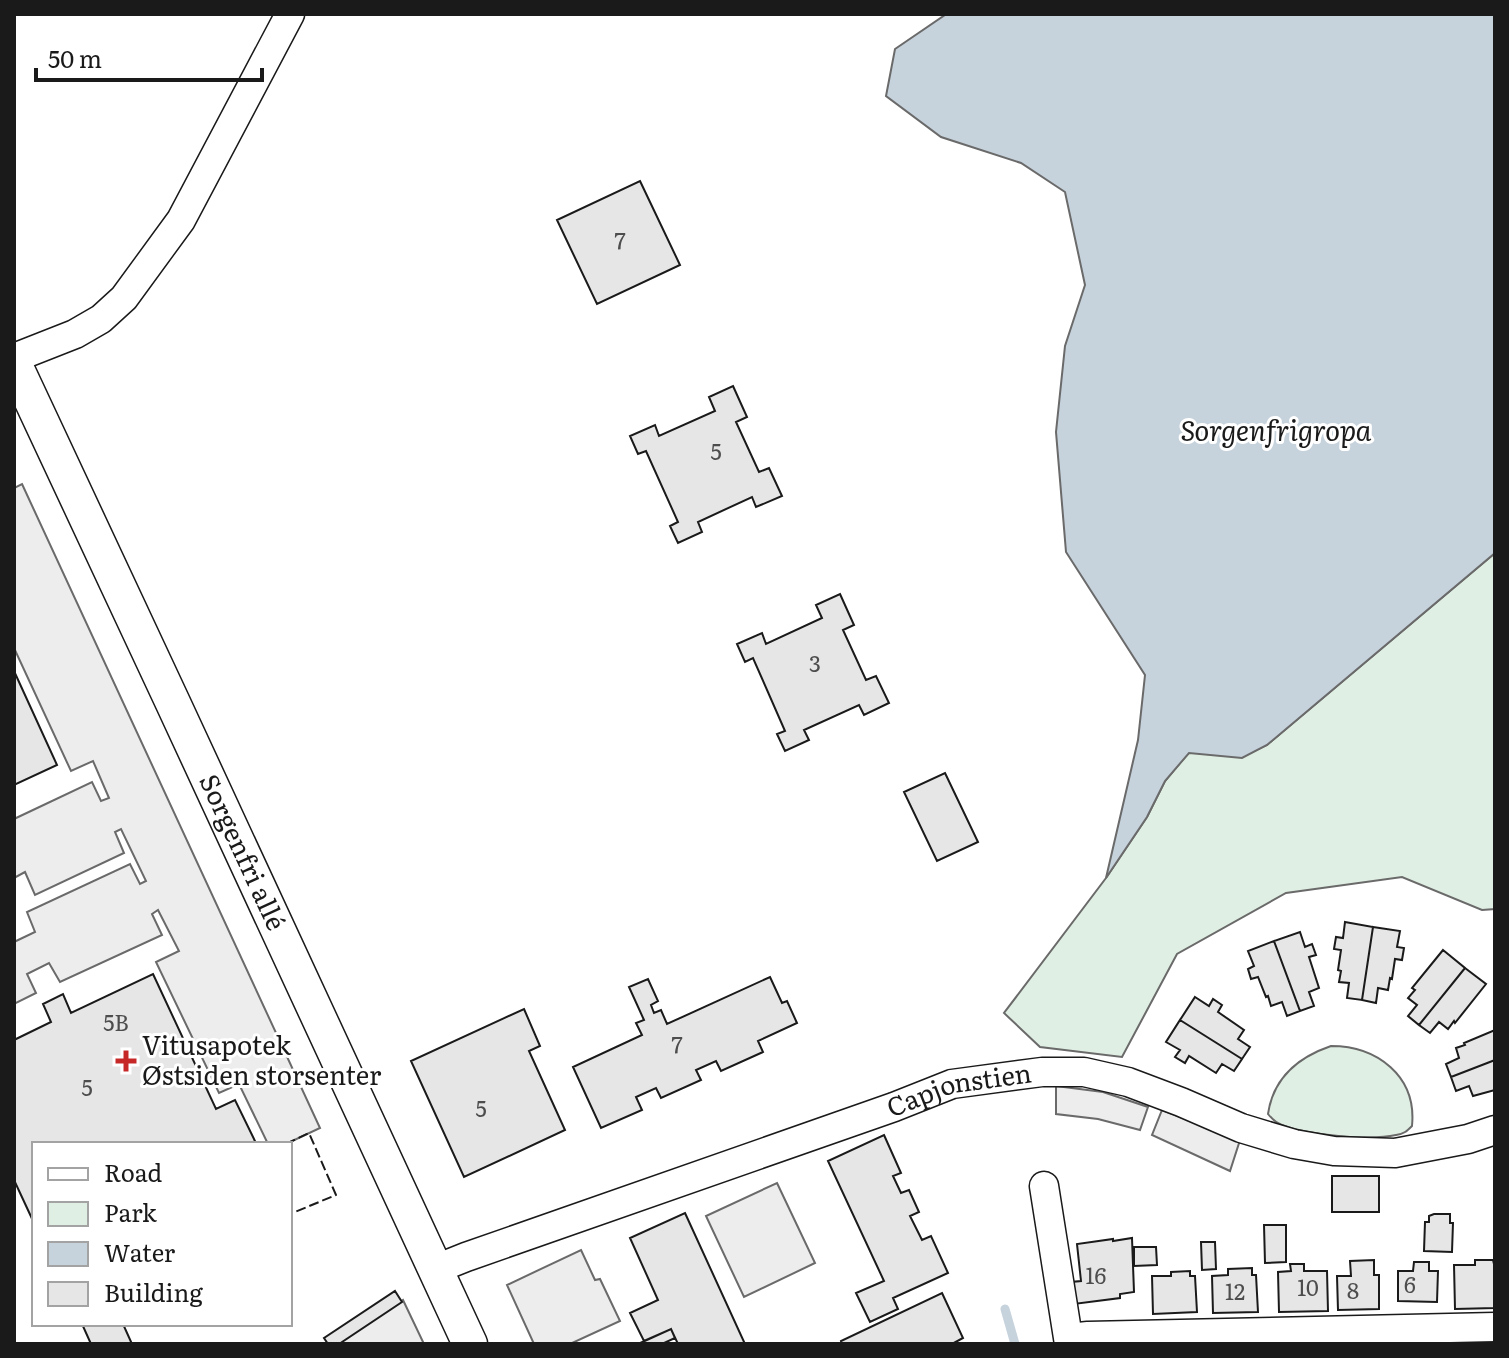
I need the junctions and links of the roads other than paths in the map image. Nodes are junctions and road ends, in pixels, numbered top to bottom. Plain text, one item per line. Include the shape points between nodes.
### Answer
1 (290, 14) edge
2 (14, 361) edge
3 (1495, 1130) edge
4 (1044, 1186) dead end
5 (436, 1269) junction
6 (1495, 1327) edge
7 (1069, 1341) edge
8 (470, 1344) edge

1 - 2 street via 181,220 124,298 75,334
2 - 5 street, Sorgenfri allé
3 - 5 street, Capjonstien via 1395,1153 1334,1151 1241,1128 1128,1082 1084,1072 1042,1072 952,1084
4 - 7 street
5 - 8 street, Sorgenfri allé
6 - 7 street via 1088,1336

